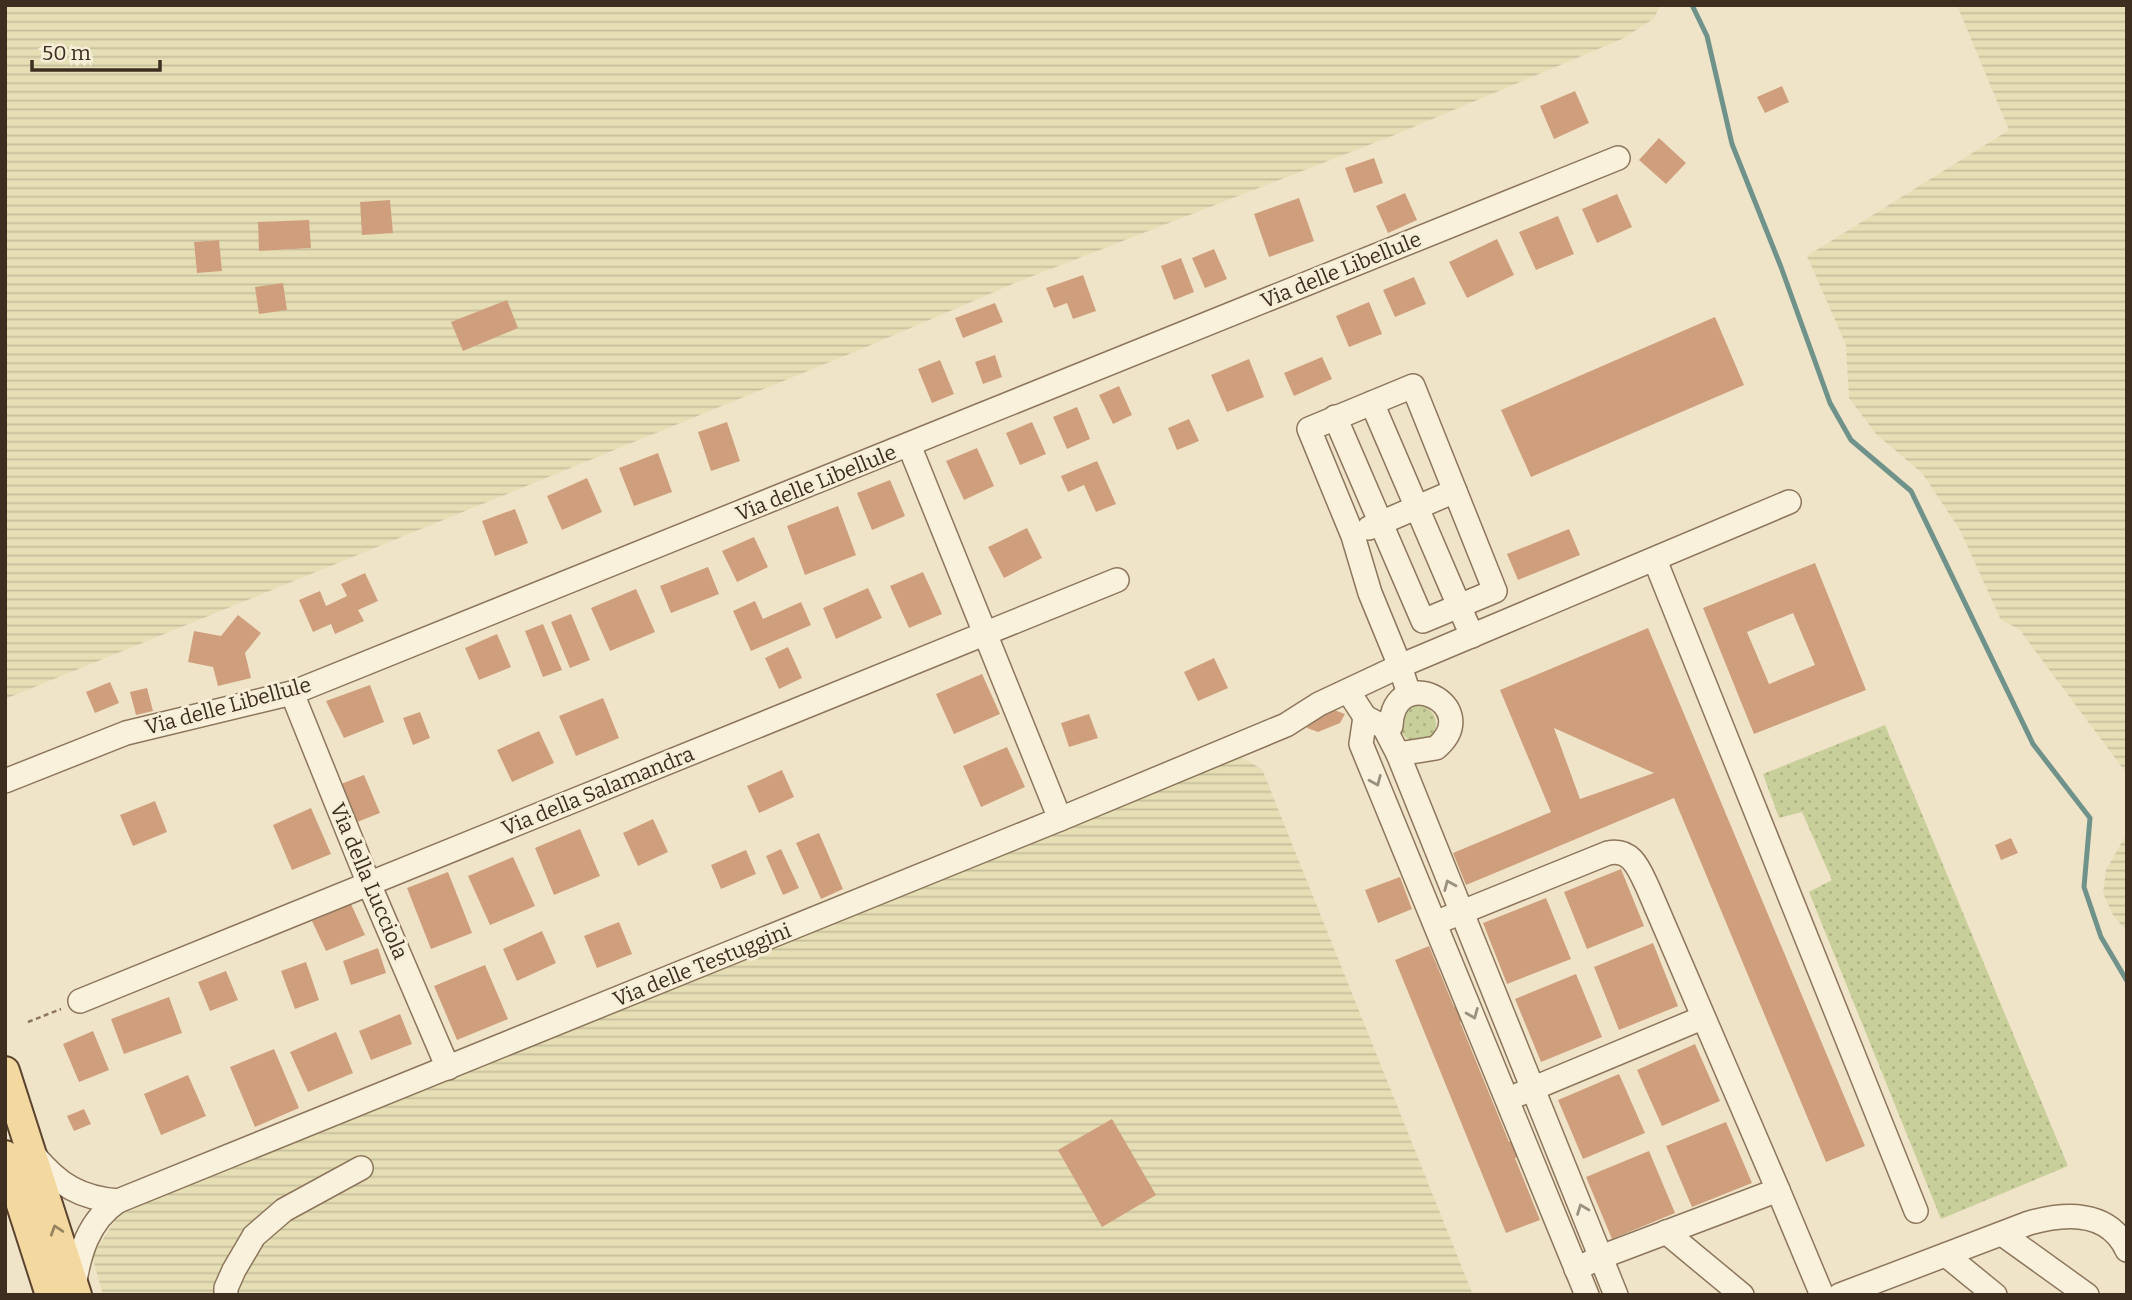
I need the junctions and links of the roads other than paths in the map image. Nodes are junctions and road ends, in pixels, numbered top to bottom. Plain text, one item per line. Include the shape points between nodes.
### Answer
1 (1618, 158) dead end
2 (1372, 403) junction
3 (1335, 417) junction
4 (909, 446) junction
5 (1455, 491) junction
6 (1788, 502) dead end
7 (1416, 506) junction
8 (1380, 523) junction
9 (1353, 536) junction
10 (1655, 560) junction
11 (1117, 580) dead end
12 (1459, 606) junction
13 (984, 634) junction
14 (1472, 636) junction
15 (1400, 666) junction
16 (1348, 691) junction
17 (292, 693) junction
18 (1409, 694) junction
19 (1375, 722) junction
20 (1398, 754) junction
21 (5, 781) edge
22 (1060, 819) junction
23 (369, 884) junction
24 (1462, 913) junction
25 (1435, 923) junction
26 (1488, 976) junction
27 (1462, 986) junction
28 (80, 1001) road end
29 (1702, 1018) junction
30 (448, 1068) junction
31 (5, 1071) edge
32 (1534, 1088) junction
33 (1508, 1099) junction
34 (18, 1153) edge
35 (361, 1168) dead end
36 (1570, 1178) junction
37 (1544, 1189) junction
38 (1778, 1190) junction
39 (118, 1201) junction
40 (1916, 1211) dead end
41 (1666, 1232) junction
42 (2001, 1234) junction
43 (2127, 1250) edge
44 (1946, 1255) junction
45 (1601, 1257) junction
46 (1576, 1269) junction
47 (67, 1292) edge
48 (226, 1295) edge
49 (1587, 1295) edge
50 (1616, 1295) edge
51 (1742, 1295) edge
52 (1822, 1295) edge
53 (1840, 1295) edge
54 (1995, 1295) edge
55 (2087, 1295) edge

1 - 4 street, Via delle Libellule
2 - 3 street
2 - 5 street via 1413,386
2 - 7 street
3 - 8 street
3 - 9 street via 1309,429
4 - 13 street
4 - 17 street, Via delle Libellule
5 - 7 street
5 - 12 street via 1495,591
6 - 10 street, Via delle Testuggini
7 - 8 street
7 - 12 street
8 - 9 street
8 - 12 street via 1423,621
9 - 15 street
10 - 14 street, Via delle Testuggini
10 - 40 street
11 - 13 street, Via della Salamandra
12 - 14 street
13 - 22 street
13 - 23 street, Via della Salamandra
14 - 15 street, Via delle Testuggini
15 - 16 street, Via delle Testuggini
15 - 18 street
16 - 19 street
16 - 22 street, Via delle Testuggini via 1286,725
17 - 21 street, Via delle Libellule via 127,733
17 - 23 street, Via della Lucciola
18 - 19 street via 1394,707 1391,726
18 - 20 street via 1437,697 1451,723 1436,748
19 - 20 street
19 -> 25 street via 1361,744
24 -> 20 street
22 - 30 street, Via delle Testuggini
23 - 28 street, Via della Salamandra
23 - 30 street, Via della Lucciola
24 - 25 street
24 - 26 street
24 - 29 street via 1608,853 1622,852 1634,861 1645,881
25 - 27 street
26 - 27 street
26 - 32 street
27 -> 33 street
29 - 32 street
29 - 38 street
30 - 39 street, Via delle Testuggini
31 - 34 main road
32 - 33 street
32 - 36 street
33 - 37 street
34 - 39 street via 74,1191 93,1199
34 - 47 main road
35 - 48 street via 284,1210 254,1236
36 - 37 street
45 -> 36 street
37 - 46 street
38 - 41 street
38 - 52 street
39 - 47 street via 85,1241
41 - 45 street
41 - 51 street
42 - 43 street via 2039,1220 2080,1216 2109,1227
42 - 44 street
42 - 55 street
44 - 53 street
44 - 54 street
45 - 46 street
45 - 50 street
46 - 49 street

